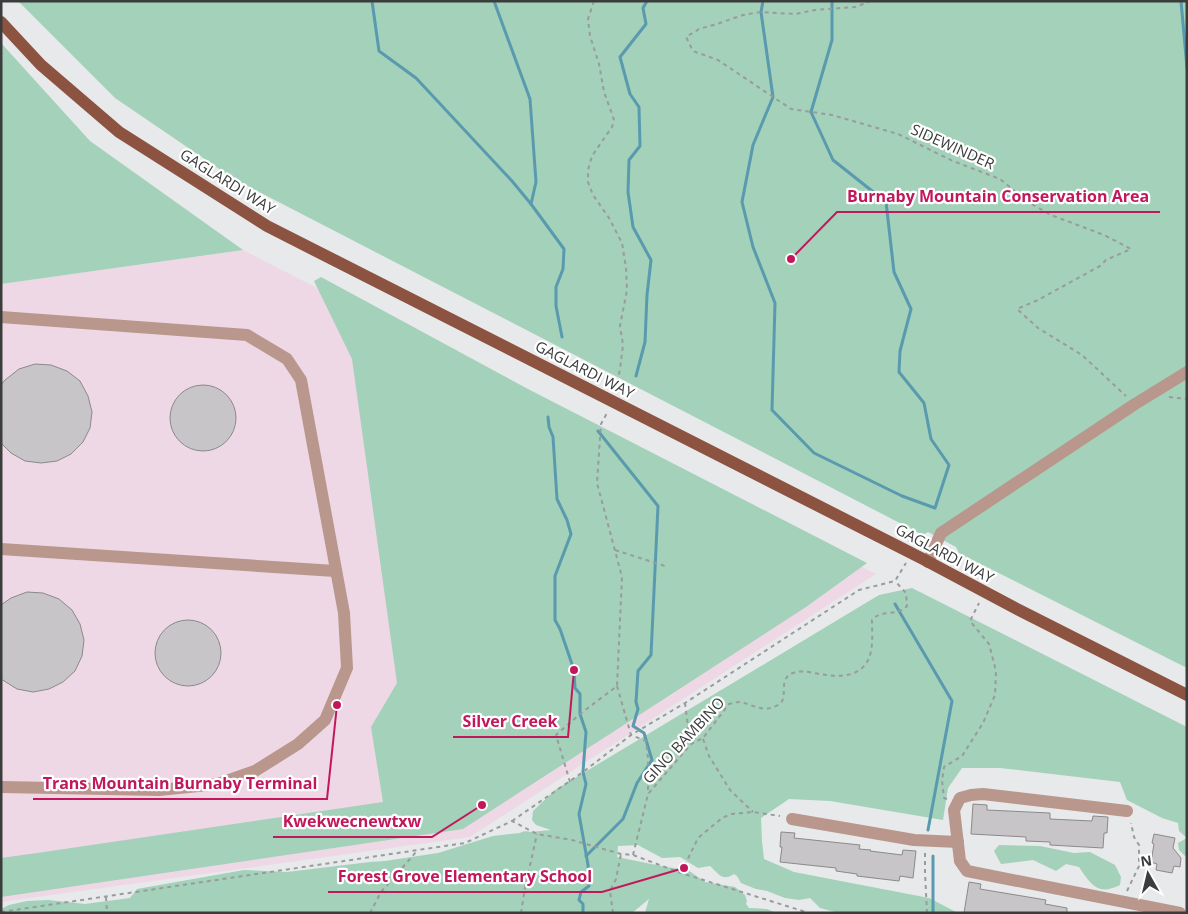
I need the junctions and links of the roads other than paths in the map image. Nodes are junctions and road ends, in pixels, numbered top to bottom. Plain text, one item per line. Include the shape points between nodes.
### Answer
1 (1, 22) edge
2 (1, 317) edge
3 (1187, 372) edge
4 (1, 549) edge
5 (928, 562) junction
6 (335, 571) junction
7 (1187, 695) edge
8 (1, 787) edge
9 (1127, 811) road end
10 (788, 818) road end
11 (958, 842) junction
12 (1180, 913) edge

1 - 5 main road, GAGLARDI WAY via 41,65 119,132 267,226
2 - 6 street via 247,335 287,359 301,380
3 - 5 street via 941,533
4 - 6 street
5 - 7 main road, GAGLARDI WAY
6 - 8 street via 344,613 347,668 325,720 298,744 255,771 218,784 159,790
9 - 11 street via 971,795 960,798 954,810
10 - 11 street via 914,840
11 - 12 street via 960,861 967,872

